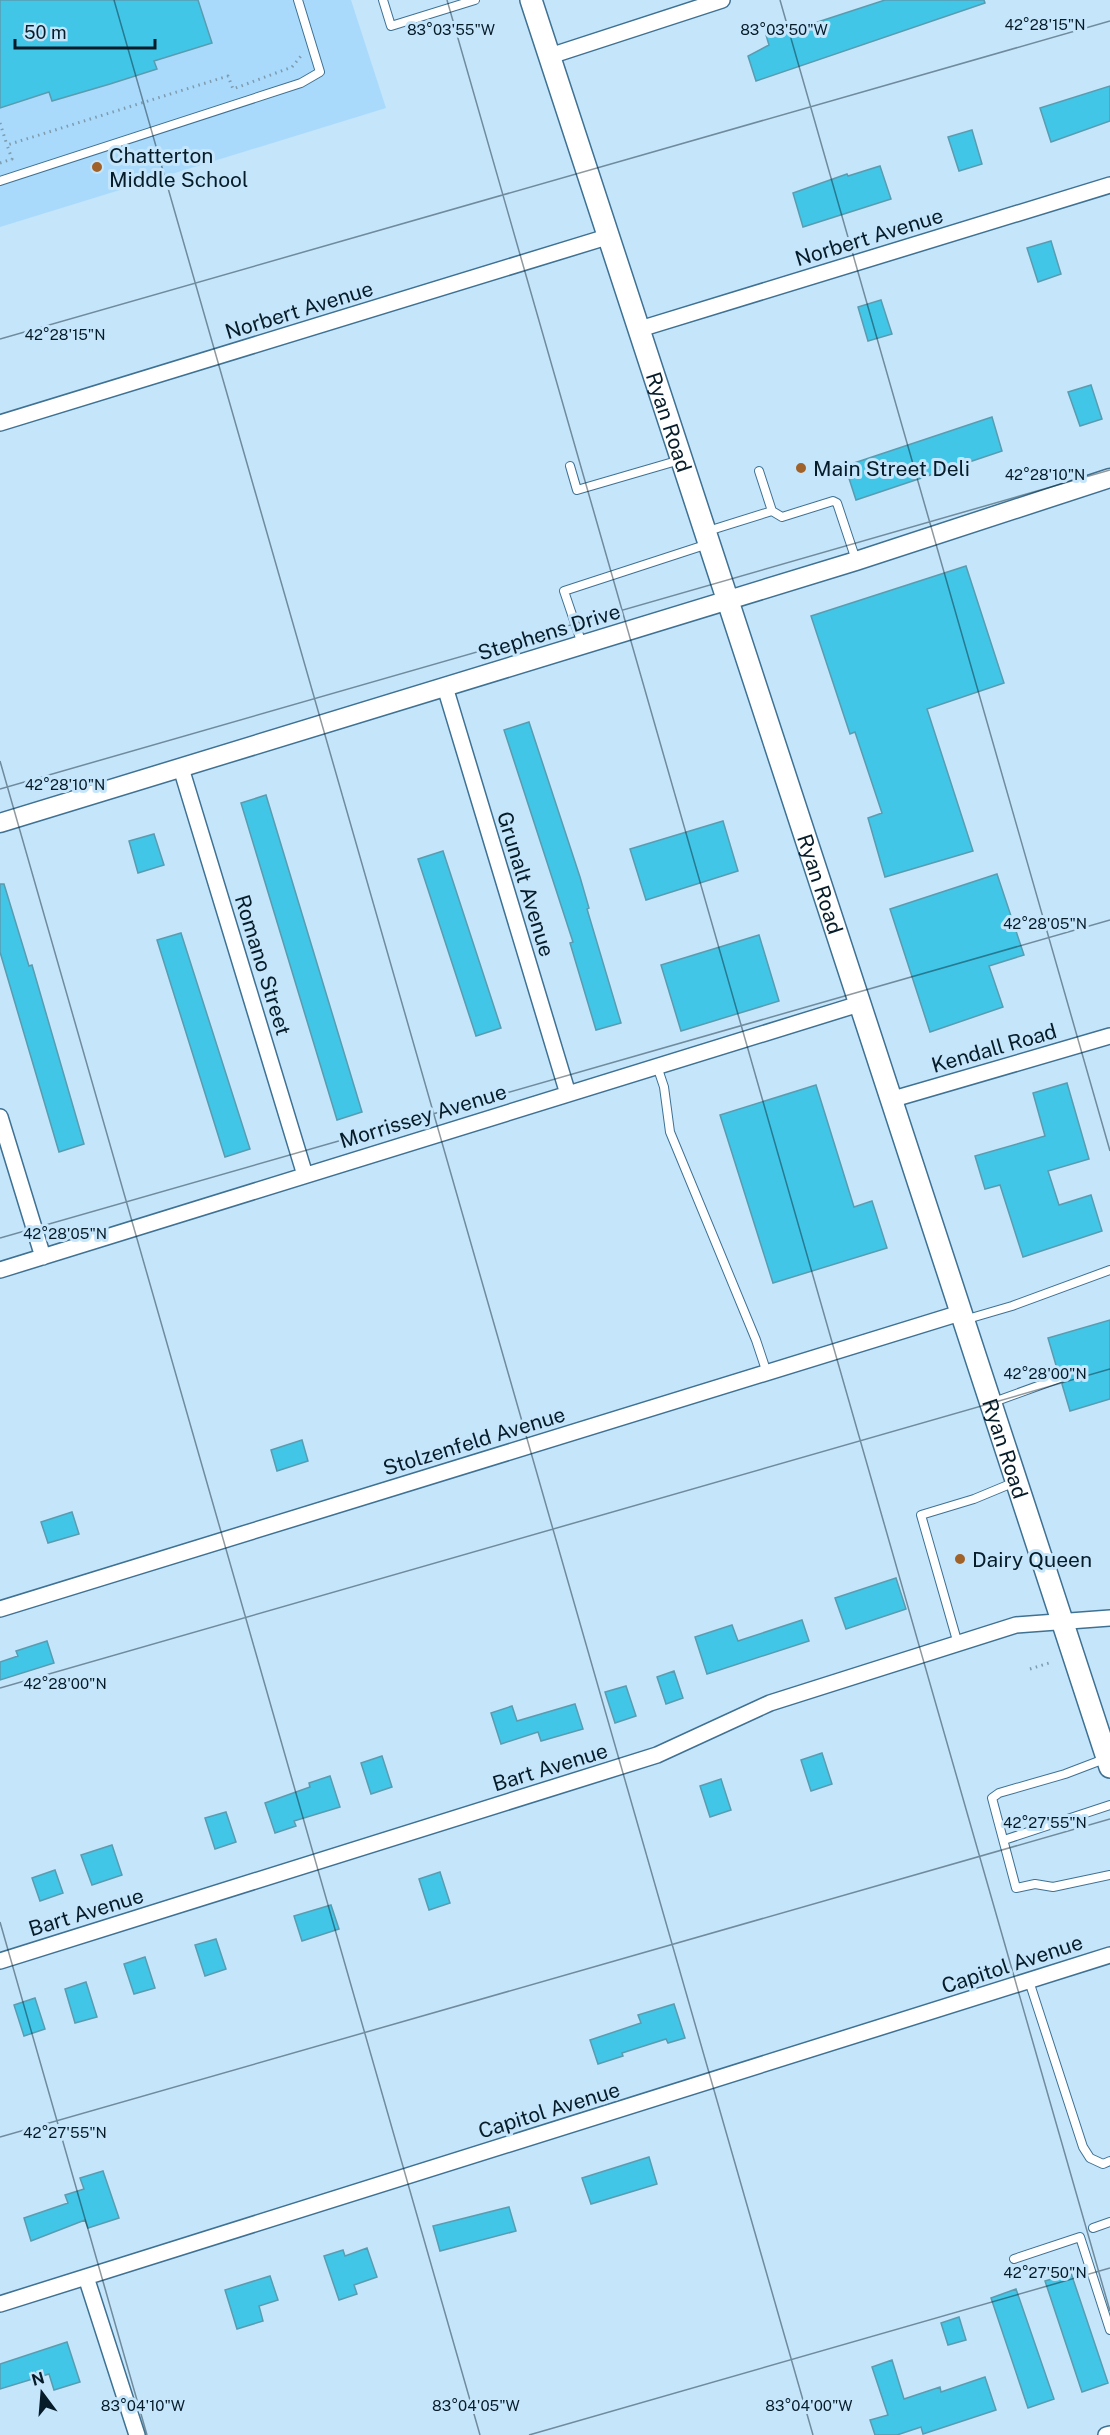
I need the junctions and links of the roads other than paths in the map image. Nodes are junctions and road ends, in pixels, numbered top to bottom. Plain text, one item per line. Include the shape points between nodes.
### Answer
1 (298, 0) edge
2 (383, 0) edge
3 (475, 0) edge
4 (531, 0) edge
5 (722, 0) edge
6 (550, 56) junction
7 (0, 182) edge
8 (1110, 185) edge
9 (610, 236) junction
10 (640, 329) junction
11 (0, 423) edge
12 (681, 459) junction
13 (570, 466) dead end
14 (759, 471) dead end
15 (1110, 478) edge
16 (772, 511) junction
17 (707, 538) junction
18 (856, 561) junction
19 (728, 600) junction
20 (582, 645) junction
21 (445, 687) junction
22 (181, 768) junction
23 (0, 823) edge
24 (859, 1004) junction
25 (1110, 1036) edge
26 (657, 1066) junction
27 (568, 1094) junction
28 (890, 1100) junction
29 (0, 1117) edge
30 (305, 1175) junction
31 (43, 1257) junction
32 (0, 1270) edge
33 (1110, 1270) edge
34 (961, 1316) junction
35 (767, 1373) junction
36 (1060, 1378) dead end
37 (990, 1404) junction
38 (1016, 1482) junction
39 (0, 1609) edge
40 (1110, 1618) edge
41 (1062, 1622) junction
42 (958, 1644) junction
43 (1108, 1762) edge
44 (1110, 1805) edge
45 (1004, 1840) junction
46 (1110, 1875) edge
47 (1110, 1955) edge
48 (0, 1961) edge
49 (1029, 1981) junction
50 (1110, 2161) edge
51 (1110, 2222) edge
52 (1092, 2228) dead end
53 (1014, 2259) dead end
54 (86, 2277) junction
55 (0, 2304) edge
56 (1110, 2330) edge
57 (137, 2435) edge

1 - 7 lane via 320,72 302,82
2 - 3 lane via 391,26
4 - 6 main road, Ryan Road
5 - 6 street
6 - 9 main road, Ryan Road
8 - 10 street, Norbert Avenue
9 - 10 main road, Ryan Road
9 - 11 street, Norbert Avenue
10 - 12 main road, Ryan Road
12 - 13 lane via 577,490
12 - 17 main road, Ryan Road
14 - 16 lane
15 - 18 street, Stephens Drive
16 - 17 lane
16 - 18 lane via 782,517 832,501 837,503
17 - 19 main road, Ryan Road
17 - 20 lane via 564,591
18 - 19 street, Stephens Drive
19 - 20 street, Stephens Drive
19 - 24 main road, Ryan Road
20 - 21 street, Stephens Drive
21 - 22 street, Stephens Drive
21 - 27 street, Grunalt Avenue
22 - 23 street, Stephens Drive
22 - 30 street, Romano Street
24 - 26 street, Morrissey Avenue
24 - 28 main road, Ryan Road
25 - 28 street, Kendall Road
26 - 27 street, Morrissey Avenue
26 - 35 lane via 670,1132
27 - 30 street, Morrissey Avenue
28 - 34 main road, Ryan Road
29 - 31 street
30 - 31 street, Morrissey Avenue
31 - 32 street, Morrissey Avenue
33 - 34 lane via 1012,1306
34 - 35 street, Stolzenfeld Avenue
34 - 37 main road, Ryan Road
35 - 39 street, Stolzenfeld Avenue
36 - 37 lane
37 - 38 main road, Ryan Road
38 - 41 main road, Ryan Road
38 - 42 lane via 921,1515
40 - 41 street, Bart Avenue
41 - 42 street, Bart Avenue via 1016,1625
41 - 43 main road, Ryan Road
42 - 48 street, Bart Avenue via 770,1703 657,1755
43 - 45 lane via 992,1798
44 - 45 lane
45 - 46 lane via 1016,1888 1035,1884 1053,1887
47 - 49 street, Capitol Avenue
49 - 50 lane via 1083,2147 1090,2158 1103,2164
49 - 54 street, Capitol Avenue
51 - 52 lane
53 - 56 lane via 1080,2237
54 - 55 street, Capitol Avenue
54 - 57 street

